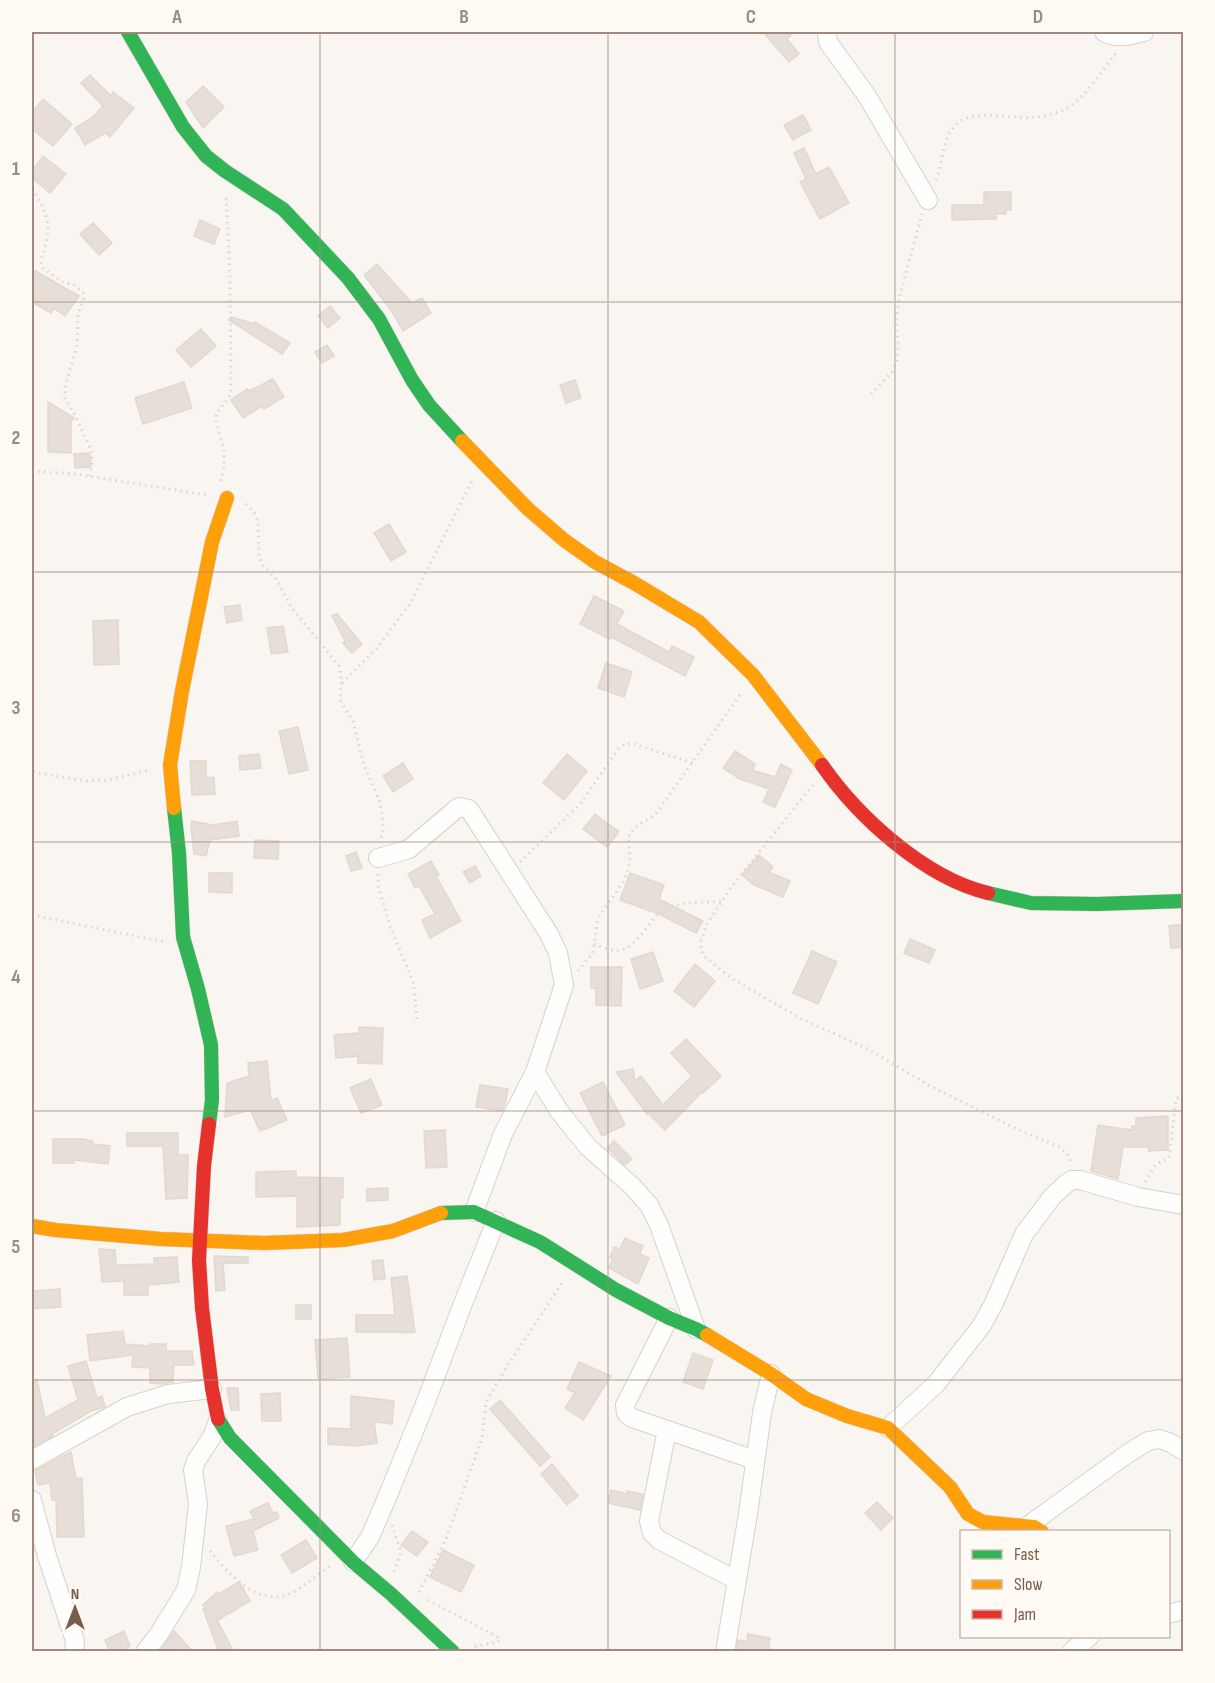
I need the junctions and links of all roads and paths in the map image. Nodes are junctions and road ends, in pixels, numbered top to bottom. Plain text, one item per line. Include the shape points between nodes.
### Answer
1 (128, 32) edge
2 (828, 32) edge
3 (1104, 32) edge
4 (1137, 33) edge
5 (225, 171) junction
6 (32, 189) edge
7 (928, 200) junction
8 (871, 394) dead end
9 (482, 461) junction
10 (32, 471) edge
11 (90, 477) junction
12 (222, 497) junction
13 (753, 675) junction
14 (342, 683) junction
15 (693, 763) junction
16 (170, 765) junction
17 (825, 770) junction
18 (33, 772) dead end
19 (378, 858) junction
20 (510, 871) junction
21 (721, 901) junction
22 (1184, 901) edge
23 (32, 915) edge
24 (594, 944) junction
25 (186, 951) junction
26 (564, 985) junction
27 (417, 1022) dead end
28 (535, 1072) junction
29 (1184, 1094) edge
30 (1072, 1180) junction
31 (1138, 1197) junction
32 (1184, 1205) edge
33 (474, 1212) junction
34 (496, 1221) junction
35 (32, 1226) edge
36 (200, 1240) junction
37 (574, 1264) junction
38 (669, 1318) junction
39 (696, 1329) junction
40 (771, 1374) junction
41 (212, 1389) junction
42 (218, 1421) junction
43 (888, 1428) junction
44 (667, 1430) junction
45 (1184, 1451) edge
46 (32, 1460) edge
47 (755, 1461) junction
48 (32, 1500) edge
49 (386, 1500) junction
50 (1034, 1529) edge
51 (195, 1534) junction
52 (37, 1540) edge
53 (350, 1558) junction
54 (736, 1580) junction
55 (391, 1594) junction
56 (427, 1599) dead end
57 (409, 1610) junction
58 (1088, 1638) edge
59 (78, 1648) edge
60 (467, 1650) dead end
61 (145, 1652) edge
62 (453, 1652) edge
63 (725, 1652) edge
64 (1071, 1652) edge

1 - 5 street via 183,127 206,156
2 - 7 street via 828,42 867,96
3 - 4 street via 1118,37
4 - 7 path via 1081,98 1060,112 1036,117 966,118 953,127
5 - 9 street via 283,209 348,278 379,319 429,405
5 - 12 path via 231,388 216,416 224,449
6 - 11 path via 49,226 41,267 74,285 84,297 64,398 93,454
7 - 8 path via 900,296 897,360 892,372
9 - 13 street via 564,540 699,622
9 - 14 path via 410,604 376,649
10 - 11 path
11 - 12 path
12 - 14 path via 247,505 256,515 262,564 339,666
12 - 16 street
13 - 15 path
13 - 17 street
14 - 19 path via 341,702 353,722 364,765 380,802 383,823
15 - 20 path via 625,744 581,803
15 - 24 path via 656,815 630,833 629,867 598,918
16 - 18 path via 107,780 86,781
16 - 25 street
17 - 21 path
17 - 22 street via 885,836 930,868 975,890 1031,903
19 - 20 street via 409,849 459,807 465,807 474,814
19 - 27 path via 378,885 414,984
20 - 26 street via 558,953
21 - 24 path via 668,908 631,946 620,950
21 - 30 path via 707,924 701,950 731,978 930,1086 1059,1147 1072,1163
23 - 25 path via 174,944
24 - 26 path via 588,961
25 - 36 street via 211,1045 212,1100
26 - 28 street
28 - 33 street via 503,1134
28 - 39 street via 588,1148 650,1205
29 - 31 path via 1176,1099 1169,1158 1156,1164
30 - 31 street
30 - 43 street via 1052,1197 1024,1234 982,1325 936,1384
31 - 32 street
33 - 34 street
33 - 36 street via 438,1213 393,1231 343,1240
34 - 37 street
34 - 49 street
35 - 36 street
36 - 41 street via 202,1308
37 - 38 street
37 - 57 path via 486,1402 482,1438 449,1529
38 - 39 street
38 - 44 street via 625,1405 632,1418
39 - 40 street
40 - 43 street via 806,1399
40 - 47 street
41 - 42 street
41 - 46 street via 168,1394 127,1407
42 - 51 street via 193,1470 198,1504
42 - 53 street via 230,1438
43 - 50 street via 950,1487 975,1520
44 - 47 street
44 - 54 street via 649,1521 652,1533
45 - 50 street via 1159,1439 1148,1441
47 - 54 street
48 - 52 street
49 - 53 street via 370,1537
49 - 55 path via 401,1552
51 - 53 path via 223,1566 261,1596 291,1593
51 - 61 street via 186,1590
52 - 59 street
53 - 55 street
54 - 63 street
55 - 57 street
56 - 60 path via 500,1638 498,1642
57 - 62 street
58 - 64 street

